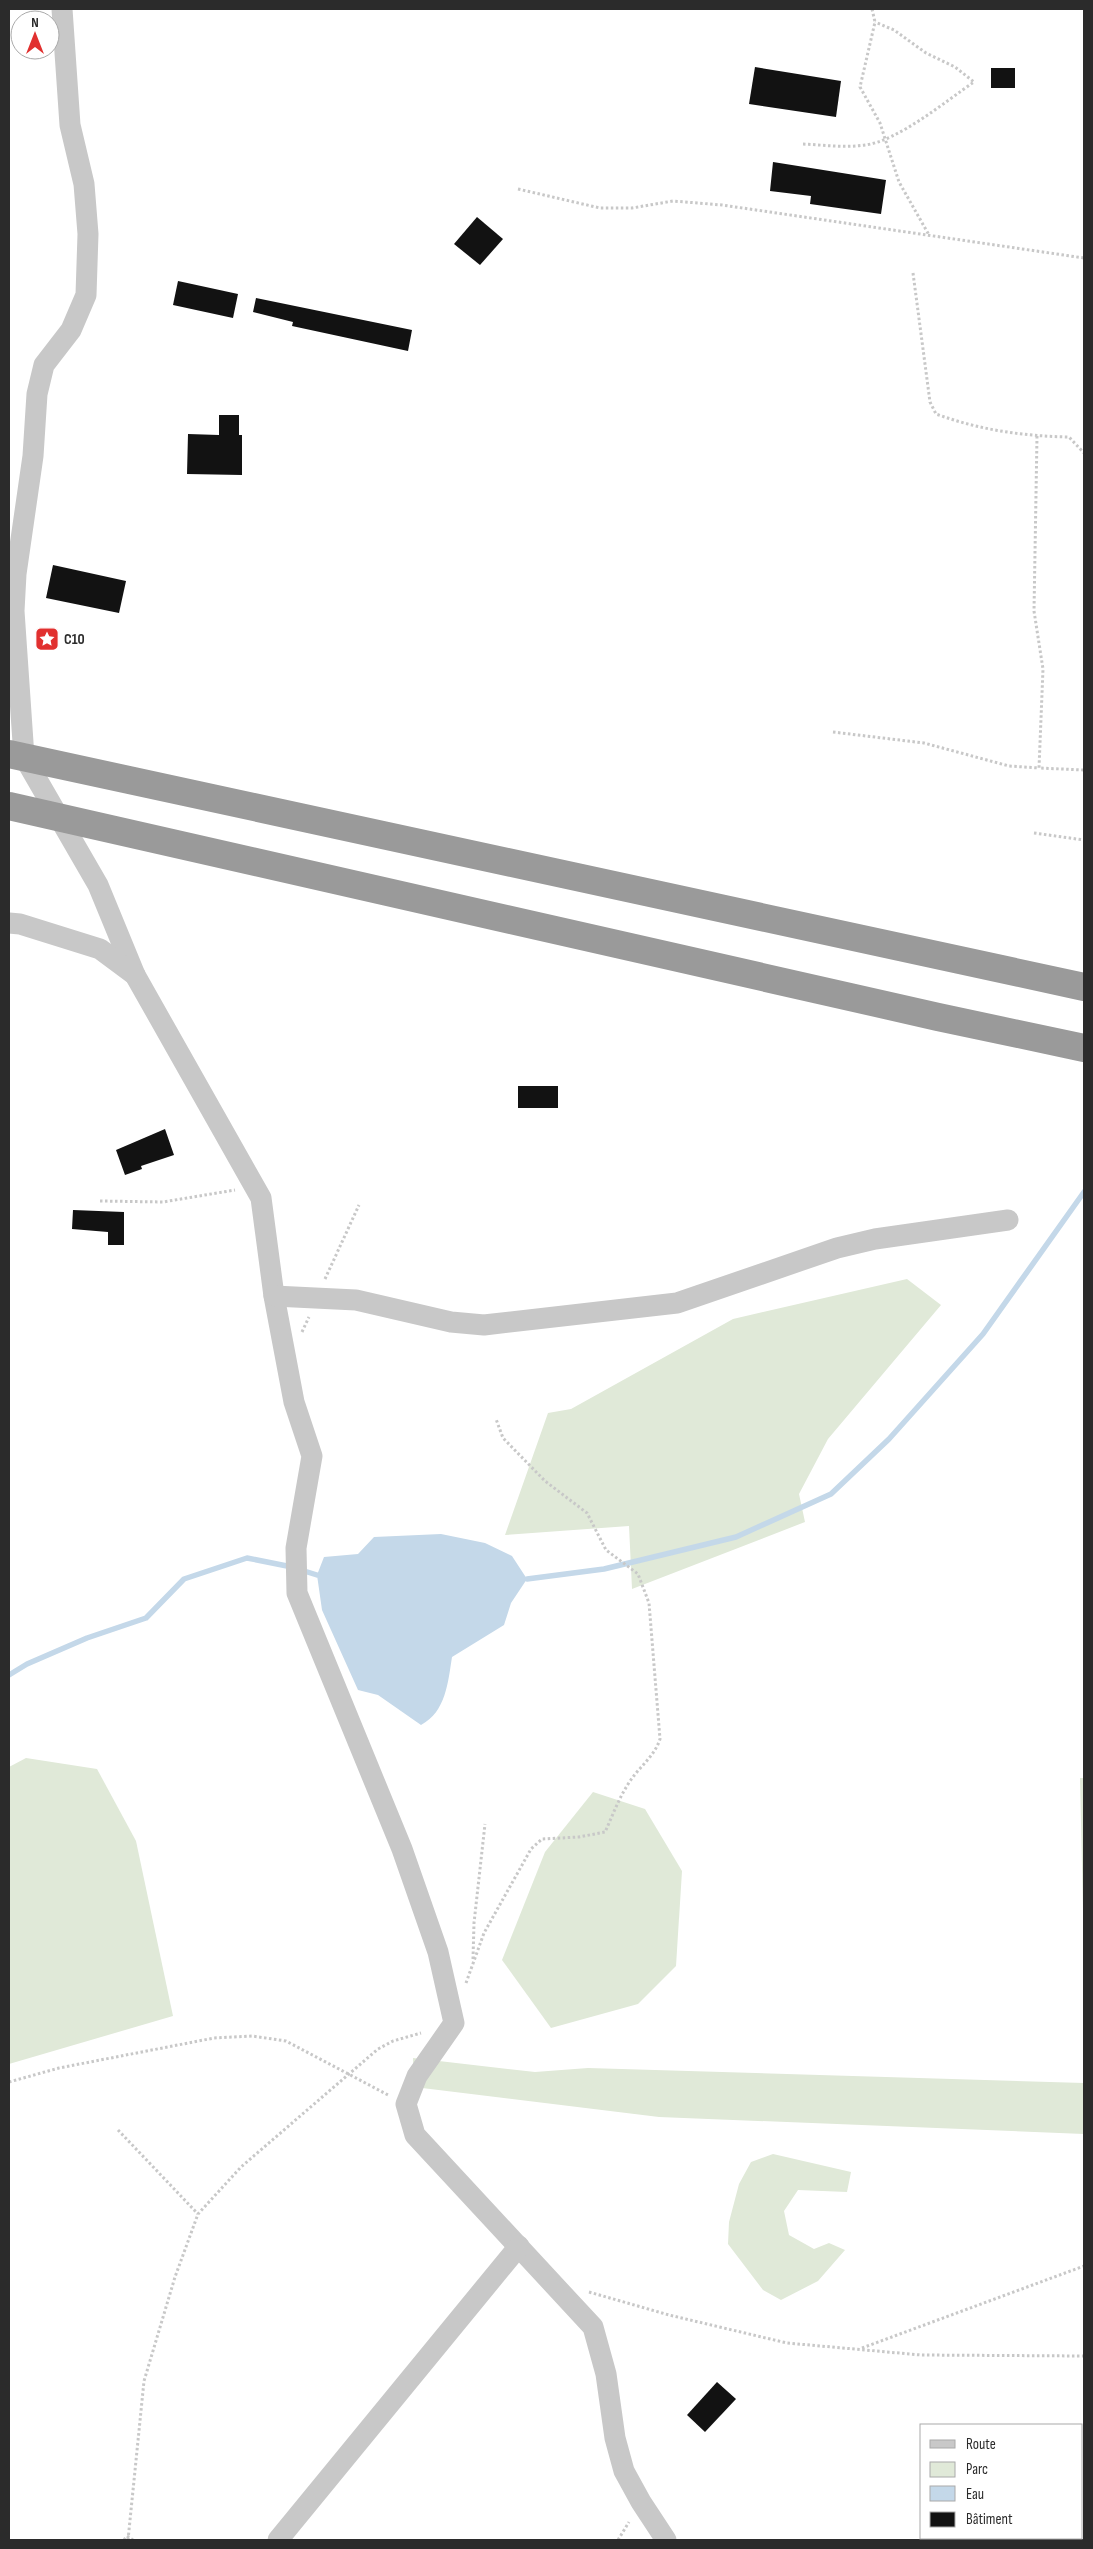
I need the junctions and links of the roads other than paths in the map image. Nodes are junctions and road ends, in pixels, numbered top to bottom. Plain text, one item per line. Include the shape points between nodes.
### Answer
1 (62, 9) edge
2 (16, 755) edge
3 (9, 806) edge
4 (57, 816) junction
5 (9, 923) edge
6 (958, 960) junction
7 (135, 975) junction
8 (1084, 982) edge
9 (1084, 987) edge
10 (938, 1017) junction
11 (1084, 1048) edge
12 (1084, 1054) edge
13 (1008, 1220) dead end
14 (274, 1296) junction
15 (519, 2246) junction
16 (278, 2540) edge
17 (666, 2540) edge

1 - 2 street via 70,125 84,184 87,217 86,295 70,330 44,366 37,394 16,574
2 - 4 street
2 - 6 highway
3 - 4 highway
4 - 7 street via 98,885
4 - 10 highway
5 - 7 street via 100,949
6 - 8 highway
6 - 9 highway
7 - 14 street via 261,1198
10 - 11 highway
10 - 12 highway
13 - 14 street via 875,1239 837,1248 677,1303 484,1325 451,1322 356,1300
14 - 15 street via 294,1402 312,1456 296,1548 297,1593 402,1849 438,1952 454,2023 417,2076 406,2104 415,2135
15 - 16 street
15 - 17 street via 593,2328 606,2374 615,2438 624,2471

